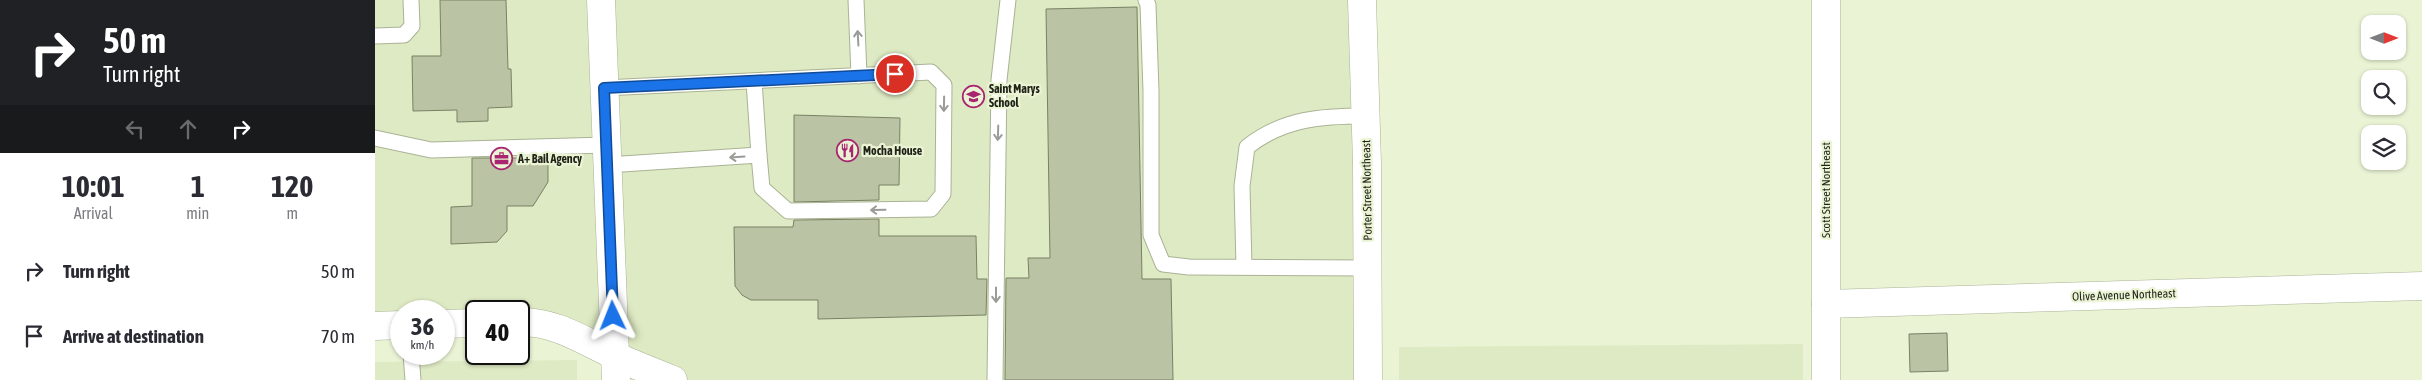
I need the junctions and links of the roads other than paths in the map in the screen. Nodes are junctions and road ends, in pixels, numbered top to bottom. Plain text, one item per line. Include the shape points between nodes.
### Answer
1 (411, 0) edge
2 (601, 0) edge
3 (856, 0) edge
4 (1008, 0) edge
5 (1146, 0) edge
6 (1361, 0) edge
7 (1826, 0) edge
8 (375, 36) edge
9 (859, 76) junction
10 (754, 81) junction
11 (604, 88) junction
12 (1366, 116) junction
13 (375, 138) edge
14 (607, 155) junction
15 (759, 156) junction
16 (1244, 267) junction
17 (1368, 268) junction
18 (2422, 286) edge
19 (1826, 304) junction
20 (530, 322) edge
21 (390, 325) edge
22 (375, 326) edge
23 (412, 365) edge
24 (615, 368) edge
25 (413, 380) edge
26 (673, 380) edge
27 (995, 380) edge
28 (1368, 380) edge
29 (1826, 380) edge

1 - 8 lane via 412,26 404,35
2 - 11 street
9 -> 3 lane
4 -> 27 lane via 999,80
5 - 16 lane via 1151,90 1151,235 1163,264
6 - 12 street, Porter Street Northeast
7 - 19 street, Scott Street Northeast
9 - 10 lane
9 -> 15 lane via 931,72 944,85 943,194 931,209 788,211 761,188
10 - 11 lane
10 - 15 lane
11 - 14 street
12 - 16 lane via 1323,116 1290,124 1262,135 1247,146 1242,186
12 - 17 street, Porter Street Northeast
13 - 14 lane via 431,150
15 -> 14 lane
14 - 24 street
16 - 17 lane
17 - 28 street, Porter Street Northeast
18 - 19 street, Olive Avenue Northeast
19 - 29 street, Scott Street Northeast
20 - 24 street via 578,335
21 - 22 street
23 - 25 lane
24 - 26 street

